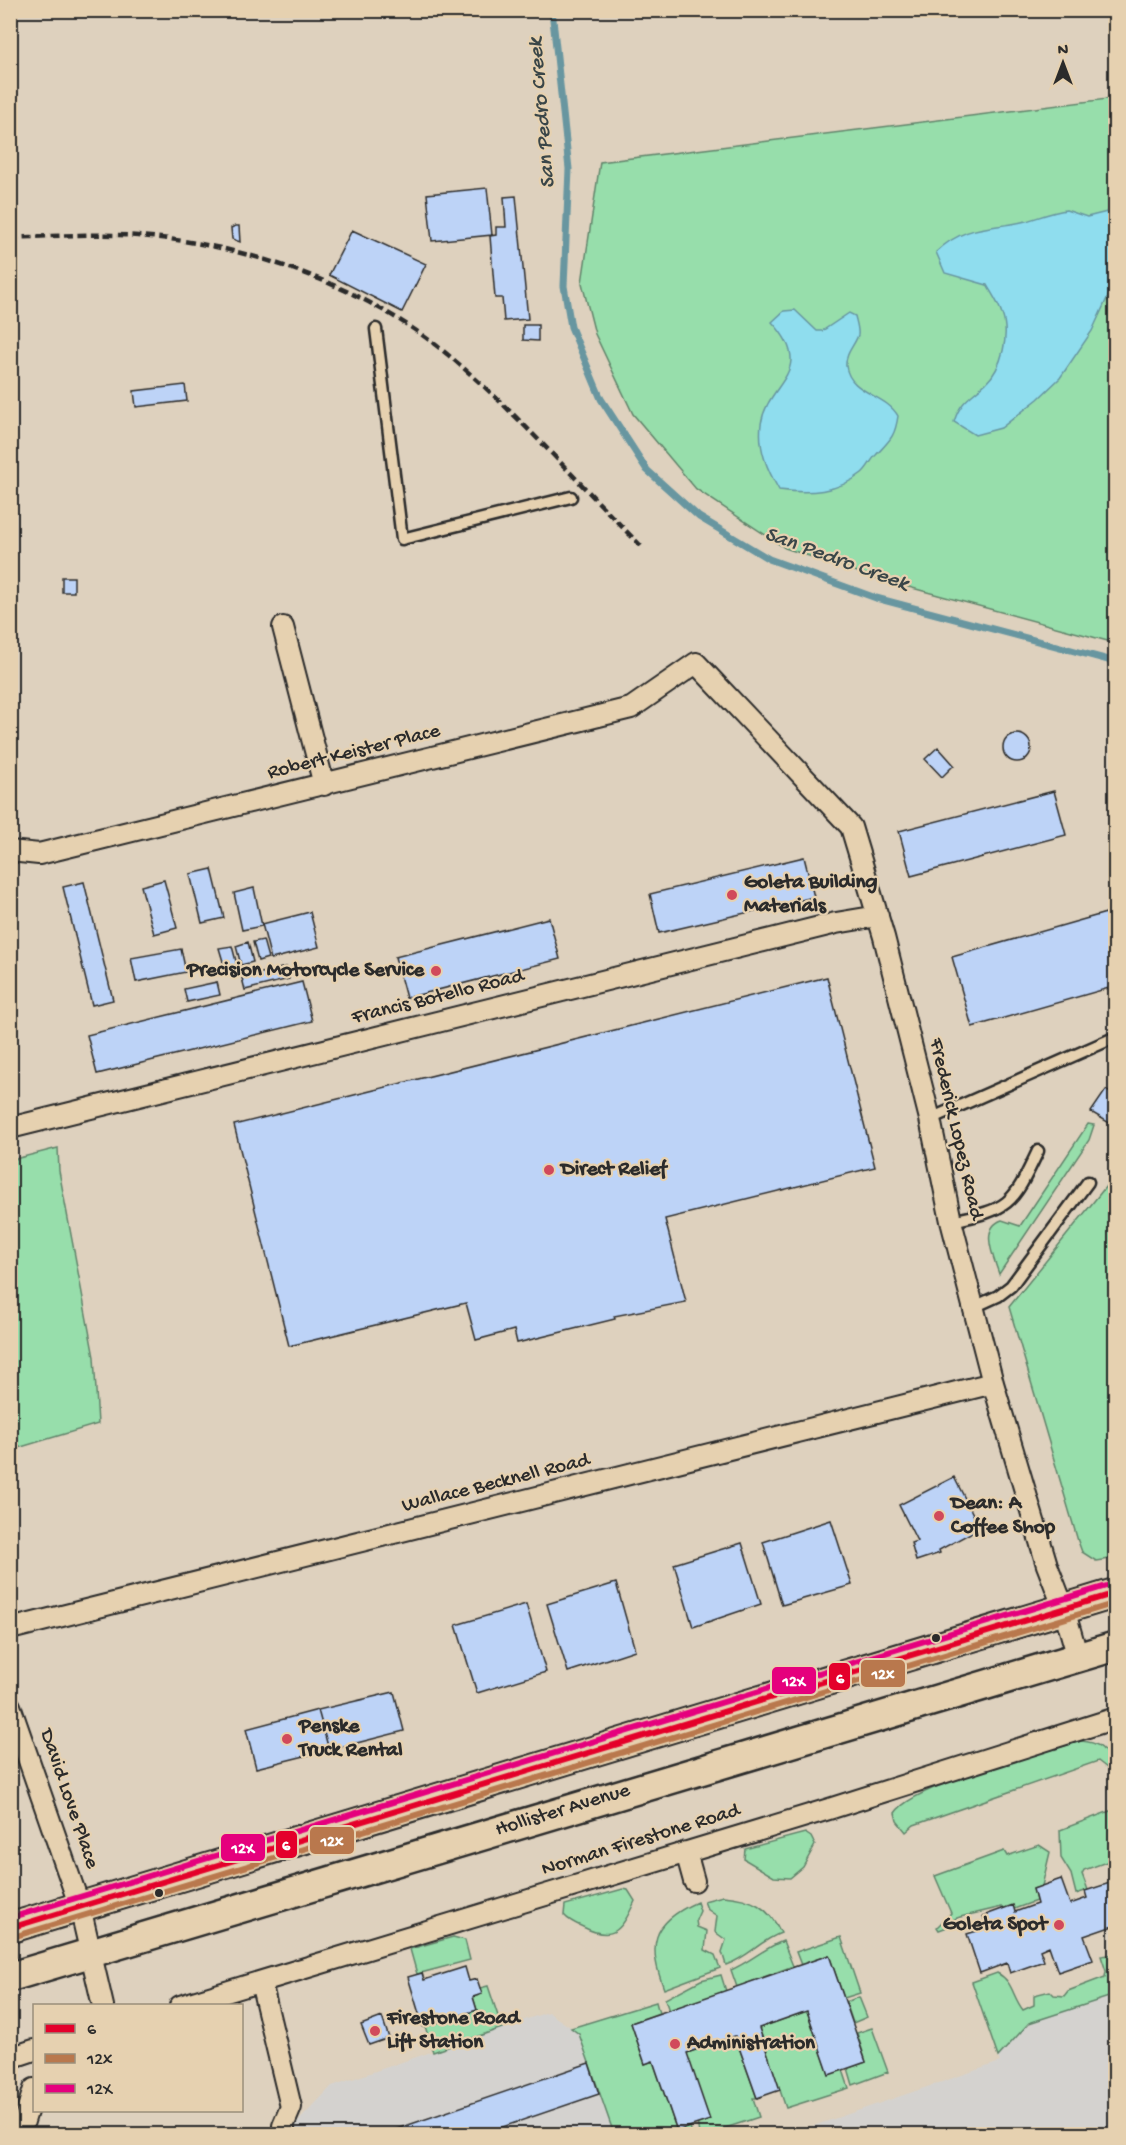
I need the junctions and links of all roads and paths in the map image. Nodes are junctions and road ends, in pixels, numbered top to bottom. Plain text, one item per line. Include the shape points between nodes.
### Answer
1 (376, 329) dead end
2 (571, 497) dead end
3 (284, 627) dead end
4 (696, 663) joint
5 (324, 785) junction
6 (10, 851) edge
7 (878, 916) junction
8 (1116, 1037) edge
9 (930, 1119) junction
10 (10, 1128) edge
11 (1038, 1151) dead end
12 (1088, 1182) dead end
13 (951, 1221) junction
14 (974, 1307) junction
15 (993, 1383) junction
16 (1116, 1593) edge
17 (1064, 1609) junction
18 (10, 1629) edge
19 (1116, 1646) edge
20 (1078, 1658) junction
21 (10, 1706) edge
22 (1116, 1718) edge
23 (686, 1852) junction
24 (694, 1881) dead end
25 (80, 1907) junction
26 (10, 1928) edge
27 (91, 1953) junction
28 (10, 1977) edge
29 (261, 1982) junction
30 (103, 2004) edge
31 (187, 2004) edge
32 (33, 2050) edge
33 (10, 2058) edge
34 (33, 2092) edge
35 (20, 2134) edge
36 (285, 2134) edge

1 - 2 lane via 402,539
3 - 5 street
4 - 5 street, Robert Keister Place via 631,708
4 - 7 street, Frederick Lopez Road via 851,827
5 - 6 street, Robert Keister Place via 39,854
7 - 9 street, Frederick Lopez Road
7 - 10 street, Francis Botello Road via 836,923
8 - 9 lane
9 - 13 street, Frederick Lopez Road
11 - 13 lane via 1008,1204
12 - 14 lane via 1011,1286
13 - 14 street, Frederick Lopez Road
14 - 15 street, Frederick Lopez Road
15 - 17 street, Frederick Lopez Road via 1047,1565
15 - 18 street, Wallace Becknell Road
16 - 17 main road
17 - 20 street, Frederick Lopez Road
17 - 25 main road
19 - 20 main road, Hollister Avenue
20 - 27 main road, Hollister Avenue
21 - 25 street, David Love Place
22 - 23 street, Norman Firestone Road
23 - 24 street
23 - 29 street, Norman Firestone Road
25 - 26 main road
25 - 27 street, David Love Place
27 - 28 main road, Hollister Avenue
27 - 30 street, David Love Place
29 - 31 street, Norman Firestone Road
29 - 36 street via 291,2107
32 - 33 street
34 - 35 street

